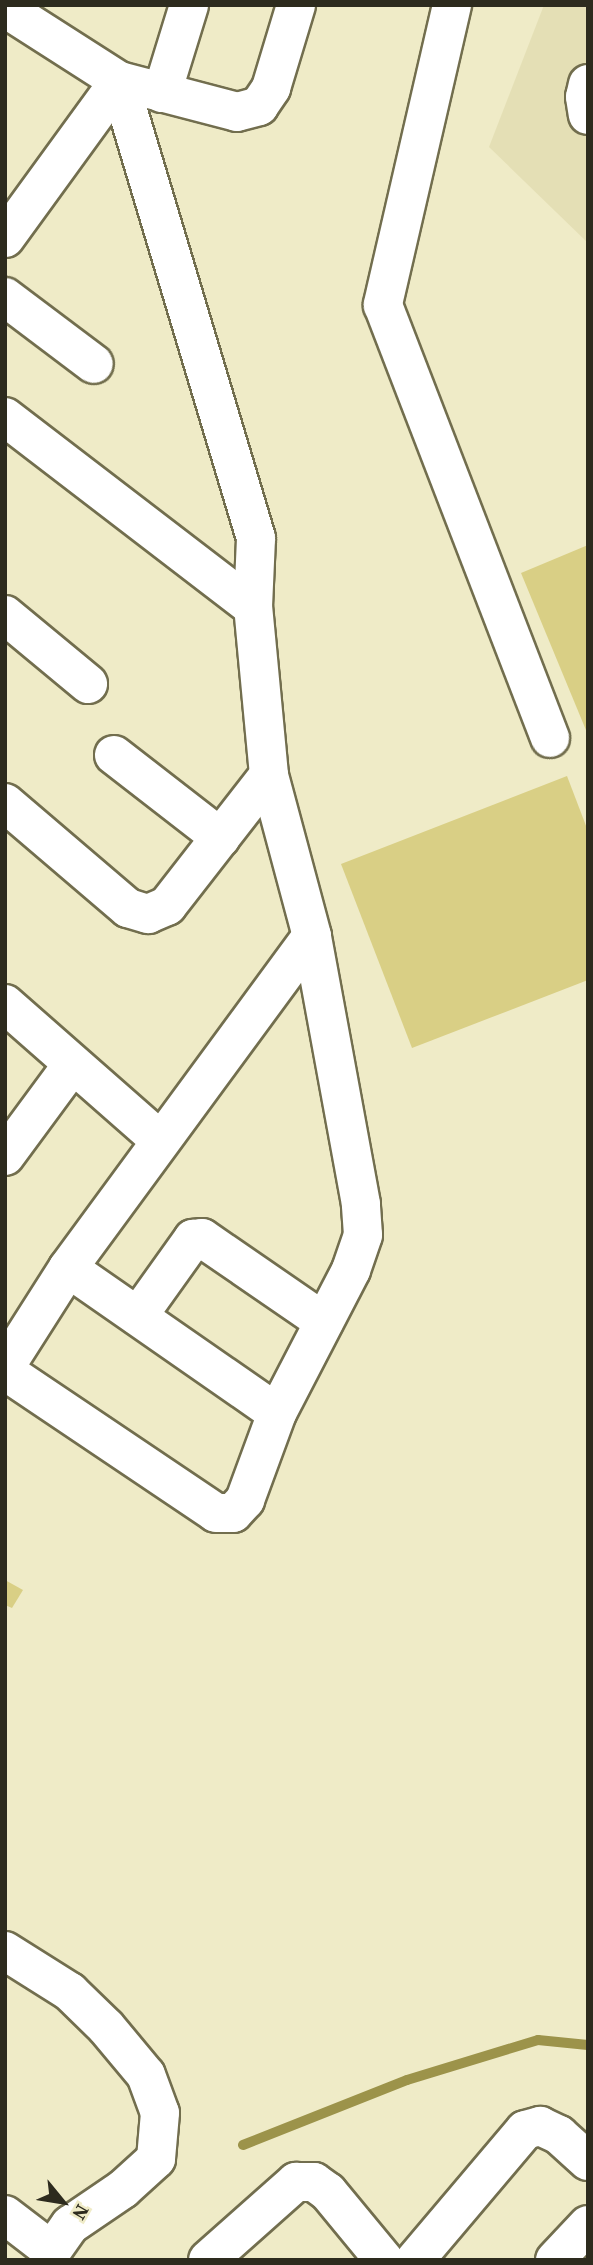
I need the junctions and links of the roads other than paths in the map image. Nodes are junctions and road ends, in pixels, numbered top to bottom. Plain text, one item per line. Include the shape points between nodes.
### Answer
1 (190, 5) edge
2 (296, 5) edge
3 (452, 5) edge
4 (5, 8) edge
5 (119, 81) junction
6 (588, 84) edge
7 (162, 93) junction
8 (588, 115) edge
9 (5, 238) edge
10 (5, 297) edge
11 (93, 364) dead end
12 (5, 417) edge
13 (253, 607) junction
14 (5, 615) edge
15 (88, 684) dead end
16 (550, 738) dead end
17 (114, 755) dead end
18 (269, 775) junction
19 (5, 803) edge
20 (221, 838) junction
21 (312, 936) junction
22 (5, 1004) edge
23 (72, 1065) junction
24 (160, 1140) junction
25 (5, 1156) edge
26 (68, 1268) junction
27 (138, 1316) junction
28 (324, 1322) junction
29 (5, 1369) edge
30 (277, 1413) junction
31 (5, 1951) edge
32 (588, 2161) edge
33 (5, 2215) edge
34 (588, 2225) edge
35 (51, 2256) edge
36 (208, 2260) edge
37 (384, 2260) edge
38 (415, 2260) edge
39 (555, 2260) edge

1 - 7 street
2 - 7 street via 271,88 258,106 237,112
3 - 16 street via 383,305
4 - 5 street
5 - 7 street
5 - 9 street
5 - 13 street via 256,538
6 - 8 street
10 - 11 street
12 - 13 street
13 - 18 street
14 - 15 street
17 - 20 street
18 - 20 street
18 - 21 street
19 - 20 street via 128,908 148,914 167,906
21 - 24 street
21 - 28 street via 363,1235
22 - 23 street
23 - 24 street
23 - 25 street
24 - 26 street
26 - 27 street
26 - 29 street
27 - 28 street via 193,1239 202,1238
27 - 30 street
28 - 30 street
29 - 30 street via 216,1513 233,1513 245,1500
31 - 35 street via 70,1992 106,2027 146,2075 160,2113 156,2159 70,2225
32 - 38 street via 559,2135 540,2126 525,2130
33 - 35 street
34 - 39 street
36 - 37 street via 296,2182 314,2182 328,2192

